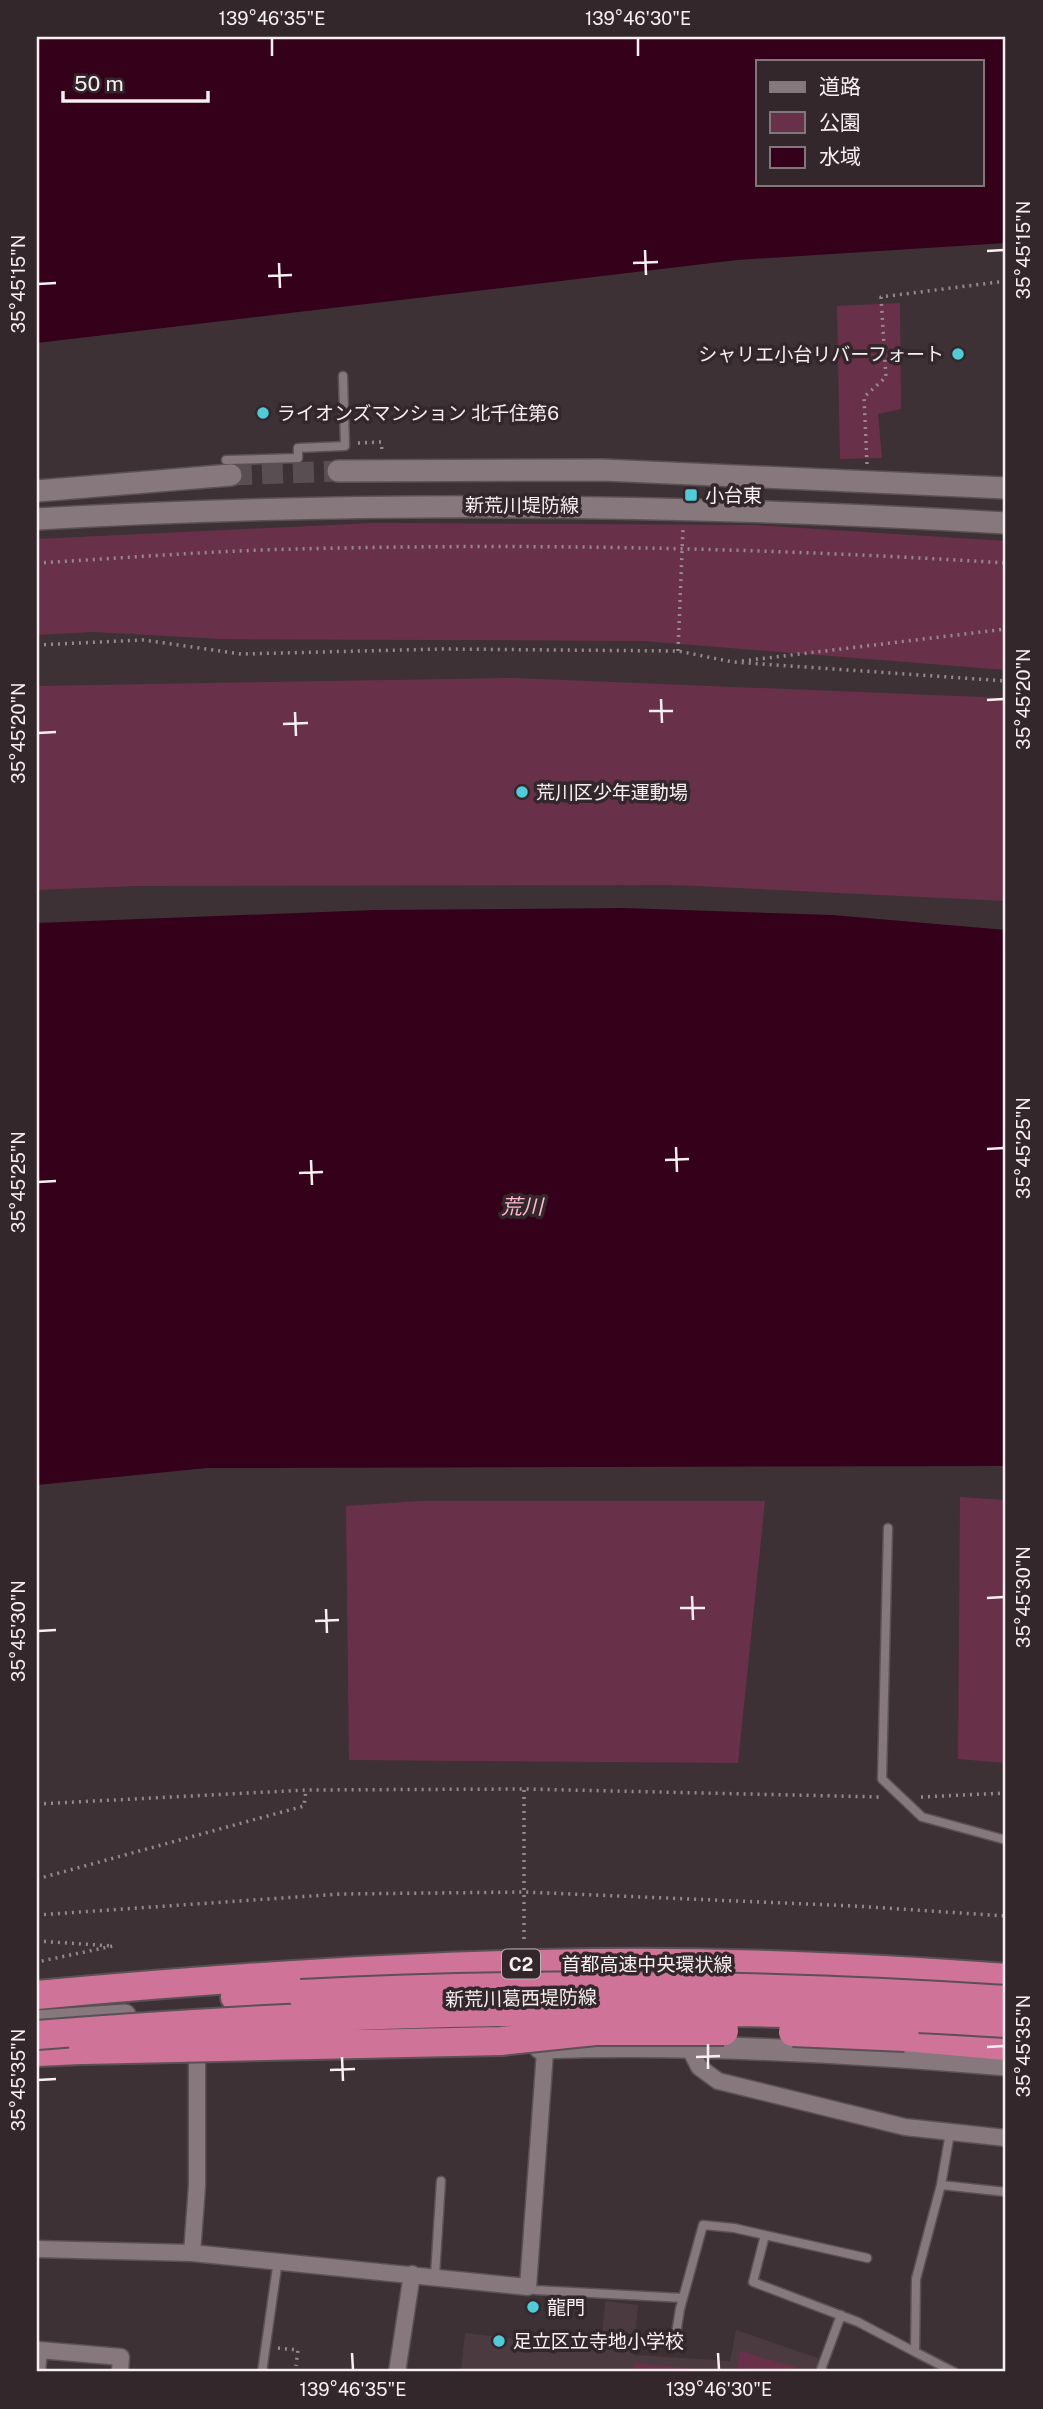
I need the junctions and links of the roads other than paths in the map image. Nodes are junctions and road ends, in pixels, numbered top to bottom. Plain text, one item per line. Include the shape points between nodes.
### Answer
1 (343, 376) dead end
2 (229, 467) joint
3 (338, 471) tunnel mouth
4 (1006, 488) edge
5 (37, 491) edge
6 (37, 519) edge
7 (1006, 523) edge
8 (888, 1528) dead end
9 (1006, 1840) edge
10 (1006, 1978) edge
11 (1006, 1991) edge
12 (37, 1994) edge
13 (547, 1997) junction
14 (1006, 2000) edge
15 (37, 2006) edge
16 (1006, 2010) edge
17 (37, 2021) edge
18 (1006, 2023) edge
19 (37, 2035) edge
20 (1006, 2046) edge
21 (689, 2047) junction
22 (545, 2048) junction
23 (37, 2052) edge
24 (197, 2056) junction
25 (37, 2065) edge
26 (1006, 2065) edge
27 (950, 2133) junction
28 (1006, 2138) edge
29 (441, 2181) dead end
30 (941, 2185) junction
31 (1006, 2192) edge
32 (765, 2235) junction
33 (37, 2249) edge
34 (192, 2253) junction
35 (867, 2258) dead end
36 (278, 2260) junction
37 (412, 2274) junction
38 (435, 2275) junction
39 (528, 2287) junction
40 (683, 2298) junction
41 (841, 2315) junction
42 (674, 2346) dead end
43 (915, 2352) junction
44 (37, 2372) edge
45 (120, 2372) edge
46 (262, 2372) edge
47 (397, 2372) edge
48 (820, 2372) edge
49 (954, 2372) edge

1 - 2 lane via 345,446 298,448 298,458
2 - 5 main road
3 - 4 main road, 新荒川堤防線 via 603,470
6 - 7 main road, 新荒川堤防線 via 255,508 548,504
8 - 9 lane via 882,1779 922,1817
10 - 12 highway, 首都高速中央環状線 / C2 via 805,1966 595,1963 406,1968
11 - 13 main road via 805,1979 634,1976 594,1981
13 - 16 main road, 新荒川葛西堤防線 via 698,1996
13 - 17 main road, 新荒川葛西堤防線 via 302,2005
13 - 22 street
14 - 15 highway, bridge via 792,1988 595,1985
18 - 19 highway, bridge via 802,2012 501,2010
20 - 23 highway, bridge via 802,2032 595,2031 501,2041
21 - 22 main road
21 - 26 main road
21 - 27 street via 699,2067 718,2081 905,2127
22 - 24 main road
22 - 39 street
24 - 25 main road
24 - 34 street
27 - 28 street
27 - 30 lane
29 - 38 lane
30 - 31 lane
30 - 43 lane via 916,2279
32 - 35 lane
32 - 40 lane via 704,2225
32 - 41 lane via 753,2282
33 - 34 street
34 - 36 street
36 - 37 street
36 - 46 lane
37 - 38 street
37 - 47 street
38 - 39 street
39 - 40 lane
40 - 42 lane
41 - 43 lane
41 - 48 lane
43 - 49 lane
44 - 45 street via 39,2350 121,2357

